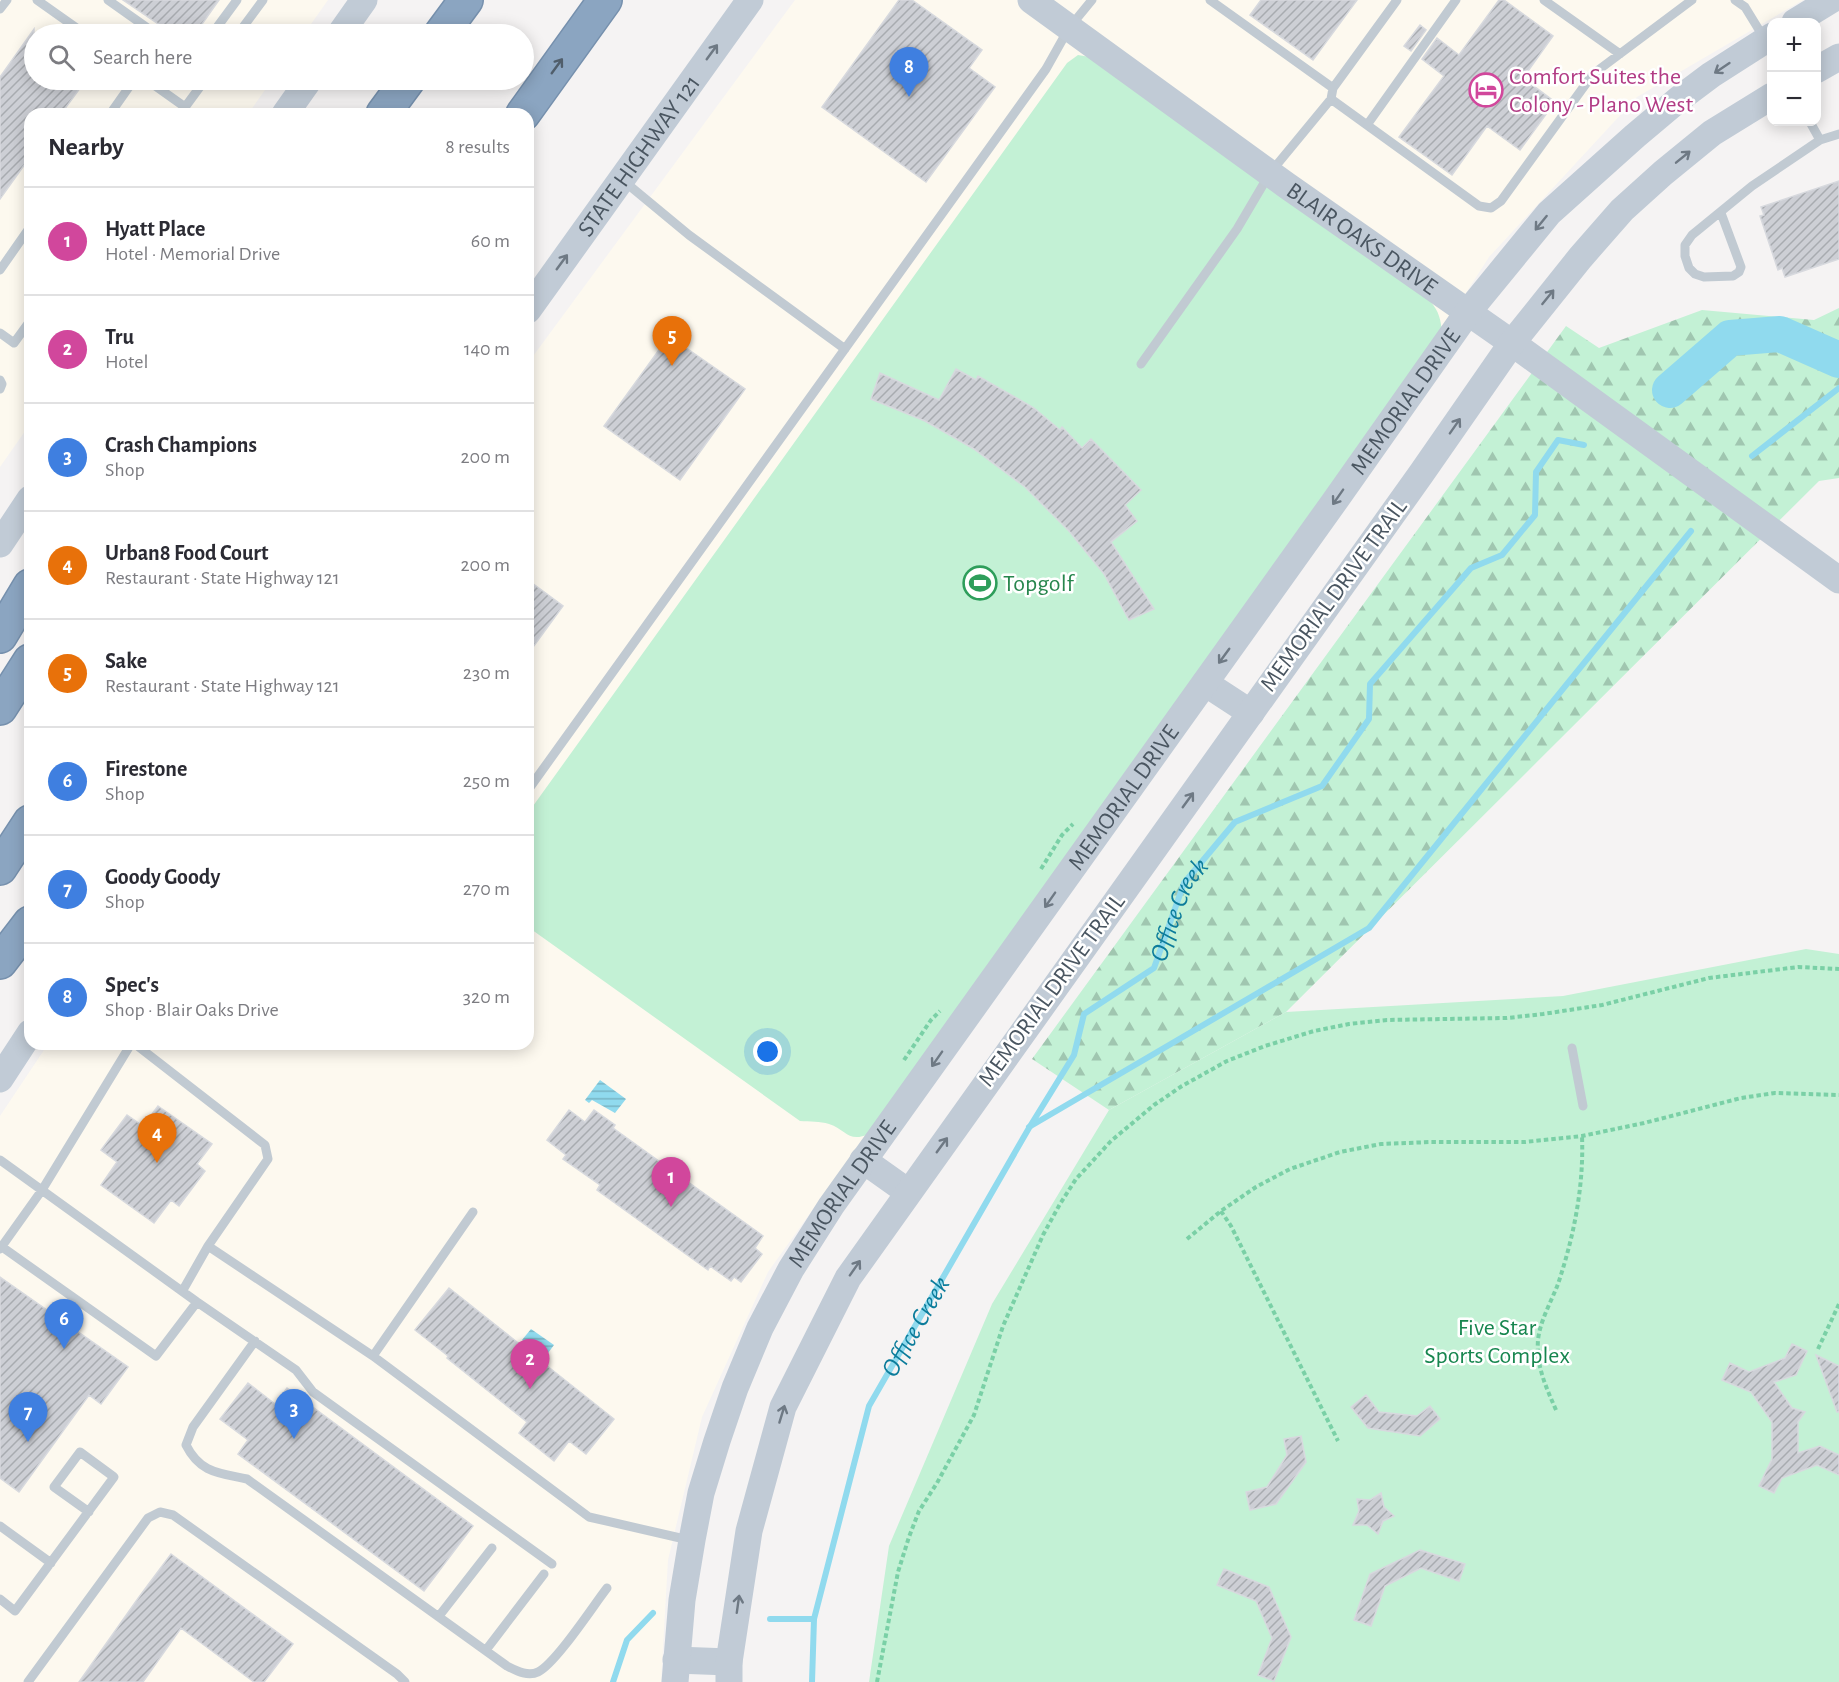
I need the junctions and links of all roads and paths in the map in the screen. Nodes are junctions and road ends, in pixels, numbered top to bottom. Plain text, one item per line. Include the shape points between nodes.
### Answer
1 (7, 0) edge
2 (37, 0) edge
3 (108, 0) edge
4 (237, 0) edge
5 (263, 0) edge
6 (466, 0) edge
7 (605, 0) edge
8 (750, 0) edge
9 (1031, 0) edge
10 (1092, 0) edge
11 (1210, 0) edge
12 (1397, 0) edge
13 (1456, 0) edge
14 (1544, 0) edge
15 (1692, 0) edge
16 (1735, 0) edge
17 (1831, 0) edge
18 (362, 1) edge
19 (0, 9) edge
20 (1802, 18) edge
21 (71, 24) edge
22 (142, 24) edge
23 (219, 24) edge
24 (245, 24) edge
25 (347, 24) edge
26 (448, 24) edge
27 (1069, 28) junction
28 (1767, 39) edge
29 (1767, 43) edge
30 (1620, 54) junction
31 (1839, 57) edge
32 (1821, 67) edge
33 (1333, 88) junction
34 (127, 90) edge
35 (159, 90) edge
36 (198, 90) edge
37 (302, 90) edge
38 (401, 90) edge
39 (1331, 99) junction
40 (1767, 99) edge
41 (114, 108) edge
42 (181, 108) edge
43 (184, 108) edge
44 (289, 108) edge
45 (387, 108) edge
46 (527, 108) edge
47 (1367, 125) junction
48 (1812, 126) edge
49 (1839, 134) edge
50 (1820, 141) junction
51 (1270, 173) junction
52 (622, 179) junction
53 (1721, 213) junction
54 (24, 236) edge
55 (0, 270) edge
56 (534, 302) edge
57 (1468, 312) junction
58 (24, 329) edge
59 (0, 333) edge
60 (1512, 343) junction
61 (845, 349) junction
62 (1141, 364) dead end
63 (0, 380) edge
64 (0, 389) edge
65 (24, 508) edge
66 (0, 544) edge
67 (1839, 580) edge
68 (24, 596) edge
69 (0, 636) edge
70 (24, 670) edge
71 (1204, 683) junction
72 (0, 708) edge
73 (1251, 713) junction
74 (534, 782) edge
75 (24, 831) edge
76 (0, 868) edge
77 (24, 931) edge
78 (0, 962) edge
79 (1839, 969) edge
80 (24, 1042) edge
81 (1572, 1048) dead end
82 (129, 1050) edge
83 (141, 1050) edge
84 (0, 1078) edge
85 (1839, 1095) edge
86 (1583, 1106) dead end
87 (1582, 1136) junction
88 (0, 1160) edge
89 (863, 1160) junction
90 (42, 1190) junction
91 (908, 1192) junction
92 (1221, 1211) junction
93 (473, 1212) dead end
94 (1187, 1239) dead end
95 (208, 1246) junction
96 (1, 1248) edge
97 (183, 1290) junction
98 (198, 1302) junction
99 (1839, 1304) edge
100 (255, 1341) junction
101 (1818, 1348) dead end
102 (373, 1356) junction
103 (1556, 1410) dead end
104 (1338, 1441) dead end
105 (88, 1512) junction
106 (0, 1526) edge
107 (692, 1540) junction
108 (492, 1548) dead end
109 (51, 1563) junction
110 (552, 1564) dead end
111 (544, 1574) dead end
112 (607, 1588) dead end
113 (0, 1599) edge
114 (439, 1616) junction
115 (486, 1650) junction
116 (676, 1671) edge
117 (729, 1672) edge
118 (28, 1682) edge
119 (405, 1682) edge
120 (877, 1682) edge

1 - 19 lane
2 - 21 lane
3 - 22 lane
4 - 23 lane
5 - 24 lane
6 - 26 highway
46 -> 7 highway
52 -> 8 street, STATE HIGHWAY 121
9 - 27 street, BLAIR OAKS DRIVE
10 - 27 lane
11 - 33 lane
12 - 33 lane
13 - 47 lane
14 - 30 lane
15 - 30 lane
16 - 28 lane via 1745,7
17 - 20 street
18 - 25 street
27 - 51 street, BLAIR OAKS DRIVE
27 - 61 lane via 1046,69
29 -> 57 street, MEMORIAL DRIVE via 1679,99 1549,213
30 - 47 lane via 1593,74 1501,201 1491,208 1479,206
31 - 32 street
33 - 39 lane
34 - 41 lane
35 - 42 lane
36 - 43 lane
37 - 44 street
38 - 45 highway
39 - 47 lane
39 - 51 lane
60 -> 40 street via 1622,210 1712,133
48 - 50 lane
49 - 50 lane
50 - 53 lane via 1752,186
51 - 57 street, BLAIR OAKS DRIVE
51 - 62 lane via 1237,229
56 -> 52 street, STATE HIGHWAY 121
52 - 61 lane via 689,235
53 - 53 lane via 1685,245 1689,268 1695,274 1733,276 1739,272 1741,267
54 - 55 lane
57 - 60 street, BLAIR OAKS DRIVE
57 -> 71 street, MEMORIAL DRIVE
58 - 59 lane via 14,343
60 - 67 street, BLAIR OAKS DRIVE
73 -> 60 street
61 - 74 lane
63 - 64 lane
65 - 66 street
68 - 69 highway
70 - 72 highway
71 - 73 street
71 -> 89 street, MEMORIAL DRIVE
91 -> 73 street
75 - 76 highway
77 - 78 highway
79 - 120 path via 1798,967 1709,978 1602,1005 1543,1014 1349,1024 1314,1031 1227,1061 1154,1105 1111,1141 1076,1179 1039,1244 1003,1326 974,1414 919,1510 909,1537 898,1572
80 - 84 street
81 - 86 lane
82 - 90 lane
83 - 95 lane via 265,1145 268,1159
85 - 87 path via 1775,1093 1740,1098
87 - 92 path via 1525,1142 1381,1144 1340,1152 1290,1169
87 - 103 path via 1583,1164 1569,1250 1538,1339 1543,1381
88 - 90 lane
89 - 91 street
89 - 107 street, MEMORIAL DRIVE via 791,1269 760,1328 717,1441
90 - 96 lane
90 - 97 lane
117 -> 91 street via 749,1531 783,1407 848,1278
92 - 94 path
92 - 104 path
93 - 102 lane
95 - 97 lane
95 - 102 lane
96 - 98 lane via 156,1356
97 - 98 lane
98 - 100 lane
99 - 101 path
100 - 110 lane via 297,1370 313,1392
100 - 114 lane via 193,1426 186,1445 192,1458 207,1469 247,1479
102 - 107 lane via 589,1517
105 - 105 lane via 114,1477 80,1452 54,1487
105 - 109 lane
106 - 109 lane
107 - 116 street, MEMORIAL DRIVE
108 - 114 lane
109 - 113 lane via 15,1611
111 - 115 lane
112 - 115 lane via 551,1662 537,1673 520,1673
114 - 115 lane
116 - 117 street
118 - 119 lane via 148,1518 160,1512 173,1515

